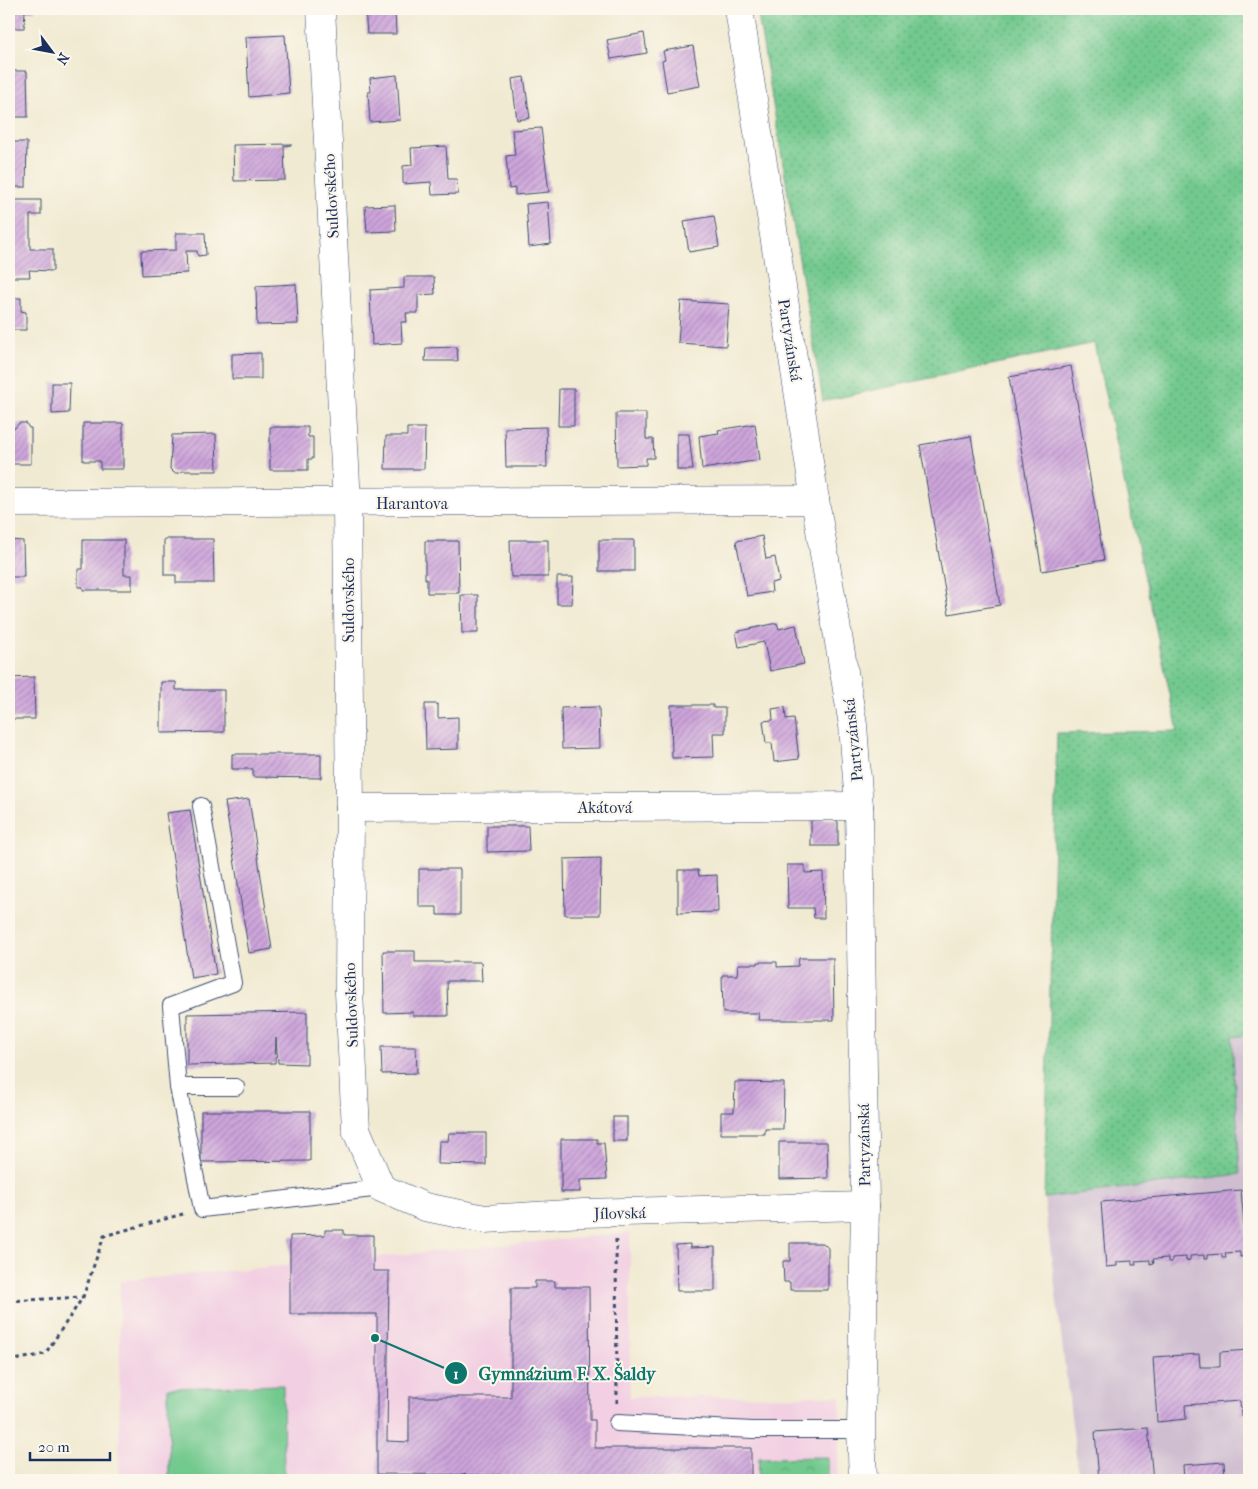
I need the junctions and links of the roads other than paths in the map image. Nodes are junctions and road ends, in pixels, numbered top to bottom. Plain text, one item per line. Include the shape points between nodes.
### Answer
1 (321, 9) edge
2 (739, 9) edge
3 (815, 500) junction
4 (9, 503) edge
5 (347, 503) junction
6 (201, 806) dead end
7 (859, 806) junction
8 (350, 808) junction
9 (236, 1086) dead end
10 (178, 1087) junction
11 (380, 1188) junction
12 (865, 1206) junction
13 (617, 1423) road end
14 (861, 1430) junction
15 (863, 1480) edge

1 - 5 street, Suldovského
2 - 3 street, Partyzánská
3 - 5 street, Harantova
3 - 7 street, Partyzánská via 853,725
4 - 5 street, Harantova
5 - 8 street, Suldovského
6 - 10 lane via 233,983 171,1006
7 - 8 street, Akátová
7 - 12 street, Partyzánská
8 - 11 street, Suldovského via 349,992 356,1129
9 - 10 lane
10 - 11 lane via 202,1209
11 - 12 street, Jílovská via 425,1207 485,1219
12 - 14 street, Partyzánská
13 - 14 lane via 753,1430
14 - 15 street, Partyzánská

